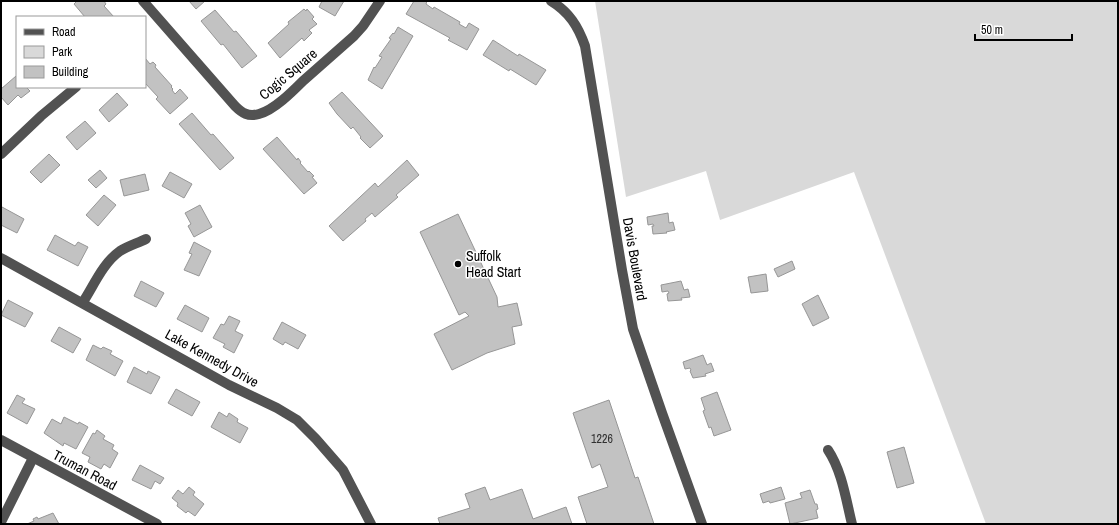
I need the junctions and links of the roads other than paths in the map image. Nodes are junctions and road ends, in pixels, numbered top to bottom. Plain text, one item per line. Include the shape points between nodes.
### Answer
1 (143, 1) edge
2 (380, 1) edge
3 (551, 1) edge
4 (75, 88) edge
5 (1, 154) edge
6 (146, 239) dead end
7 (1, 258) edge
8 (83, 302) junction
9 (1, 440) edge
10 (828, 450) dead end
11 (33, 458) junction
12 (1, 522) edge
13 (156, 524) edge
14 (371, 524) edge
15 (702, 524) edge
16 (852, 524) edge

1 - 2 street, Cogic Square via 235,106 243,114 250,115 268,110 285,97 354,36
3 - 15 street, Davis Boulevard via 566,12 575,23 585,46 633,329
4 - 5 street
6 - 8 street via 121,250 111,259
7 - 8 street, Lake Kennedy Drive
8 - 14 street, Lake Kennedy Drive via 229,385 297,420 343,470
9 - 11 street, Truman Road
10 - 16 street via 839,473
11 - 12 street
11 - 13 street, Truman Road

